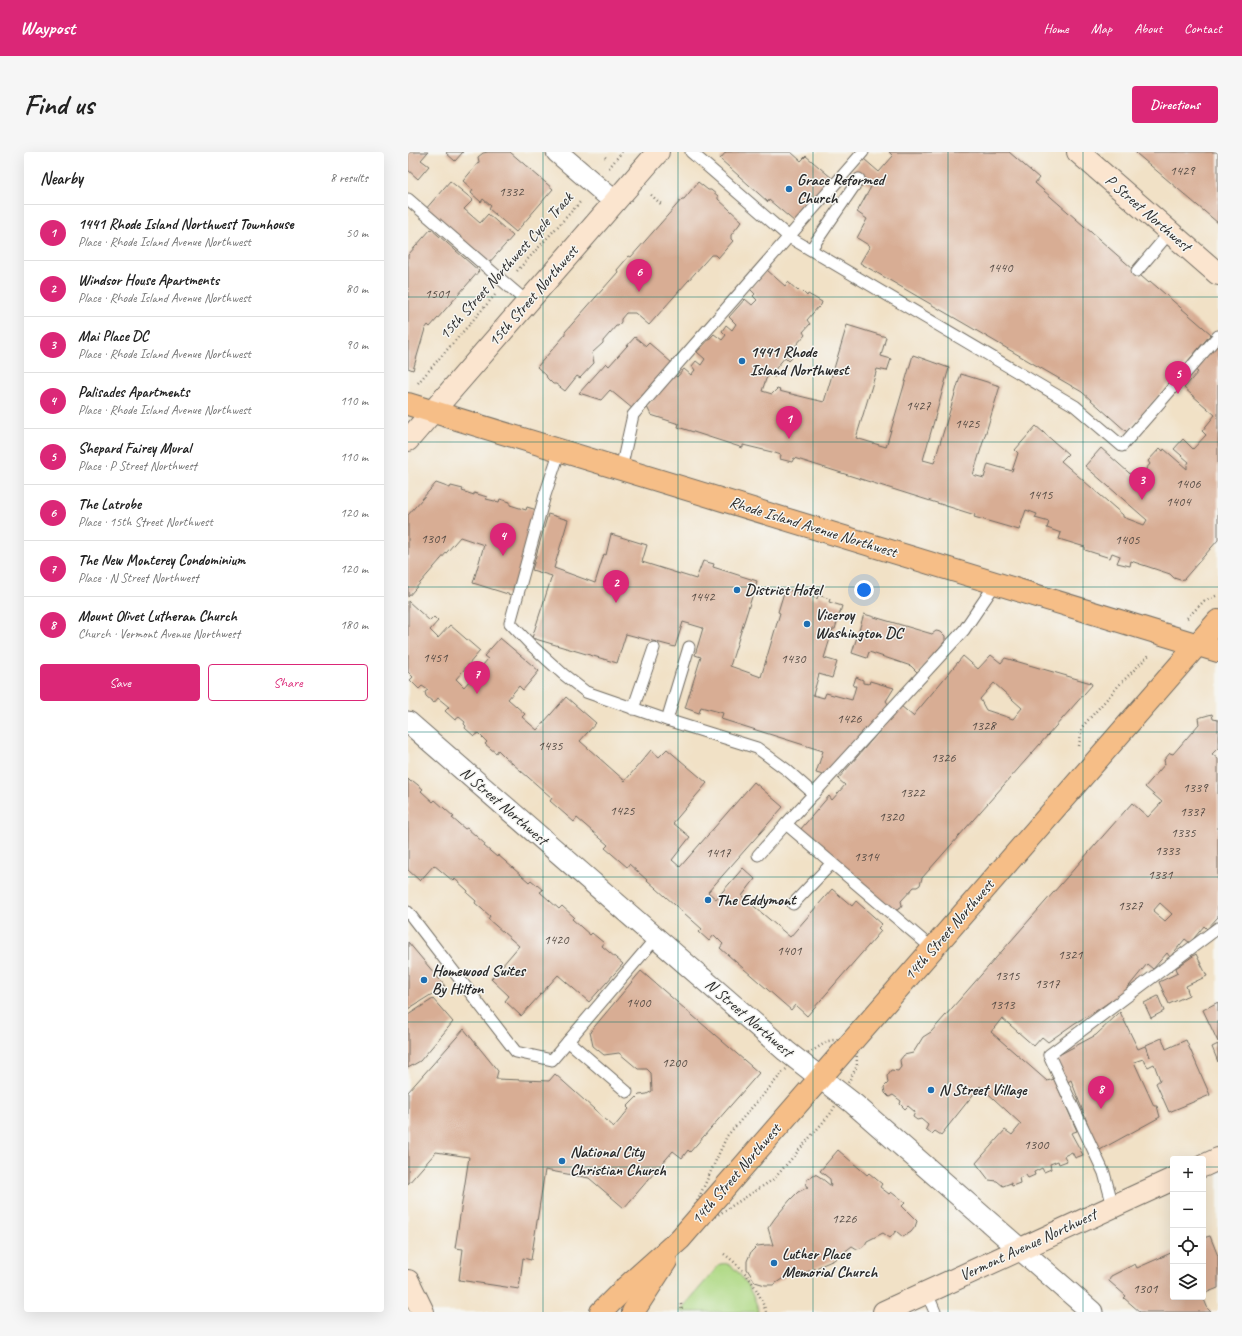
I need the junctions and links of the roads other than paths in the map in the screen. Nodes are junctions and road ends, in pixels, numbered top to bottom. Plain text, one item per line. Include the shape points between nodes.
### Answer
1 (557, 152) edge
2 (658, 152) edge
3 (691, 152) edge
4 (862, 152) edge
5 (1078, 152) edge
6 (859, 180) dead end
7 (408, 199) edge
8 (615, 202) junction
9 (1170, 232) junction
10 (789, 236) junction
11 (811, 249) junction
12 (1137, 271) dead end
13 (1218, 274) edge
14 (527, 302) junction
15 (1218, 336) edge
16 (410, 396) edge
17 (432, 411) junction
18 (408, 440) edge
19 (560, 450) junction
20 (621, 469) junction
21 (996, 583) junction
22 (1218, 621) edge
23 (689, 647) dead end
24 (654, 648) dead end
25 (1208, 648) edge
26 (633, 709) junction
27 (667, 720) junction
28 (408, 722) edge
29 (814, 794) junction
30 (786, 824) junction
31 (758, 855) dead end
32 (832, 862) junction
33 (793, 904) dead end
34 (408, 912) edge
35 (1218, 928) edge
36 (656, 938) junction
37 (933, 949) junction
38 (568, 1040) junction
39 (820, 1078) junction
40 (627, 1092) dead end
41 (1218, 1159) edge
42 (1206, 1165) edge
43 (1170, 1180) edge
44 (1113, 1206) junction
45 (680, 1239) junction
46 (1020, 1249) junction
47 (408, 1281) edge
48 (930, 1302) edge
49 (893, 1310) edge
50 (423, 1312) edge
51 (601, 1312) edge
52 (633, 1312) edge
53 (1092, 1312) edge

1 - 8 street
2 - 8 main road, 15th Street Northwest
3 - 10 lane
4 - 10 lane
5 - 9 main road, P Street Northwest
6 - 11 lane
7 - 14 lane
8 - 14 main road, 15th Street Northwest
9 - 12 lane
9 - 13 main road, P Street Northwest
10 - 11 lane
10 - 20 lane via 633,415
11 - 15 lane via 1075,406 1122,446
14 - 17 main road, 15th Street Northwest
16 - 17 main road, Rhode Island Avenue Northwest
17 - 18 main road, 15th Street Northwest
17 - 19 main road, Rhode Island Avenue Northwest
19 - 20 main road, Rhode Island Avenue Northwest
19 - 26 lane via 510,623 532,646 586,692
20 - 21 main road, Rhode Island Avenue Northwest
21 - 25 main road, Rhode Island Avenue Northwest
21 - 29 lane via 964,630
22 - 25 main road, 14th Street Northwest
23 - 27 lane
24 - 26 lane
25 - 37 main road, 14th Street Northwest
26 - 27 lane
27 - 29 lane via 756,748 787,770
28 - 36 street, N Street Northwest
29 - 30 lane
30 - 31 lane
30 - 32 lane
32 - 33 lane
32 - 37 lane
34 - 38 lane via 516,1052 552,1060
35 - 44 lane via 1049,1055 1104,1173
36 - 38 lane
36 - 39 street, N Street Northwest
37 - 39 main road, 14th Street Northwest
38 - 40 lane
39 - 45 main road, 14th Street Northwest
39 - 46 street, N Street Northwest via 854,1104
41 - 42 main road
43 - 44 main road, Vermont Avenue Northwest
44 - 46 main road, Vermont Avenue Northwest
45 - 51 main road, 14th Street Northwest
45 - 52 main road, 14th Street Northwest
46 - 48 main road, Vermont Avenue Northwest
46 - 53 street, N Street Northwest
47 - 50 main road
48 - 49 main road, Vermont Avenue Northwest

